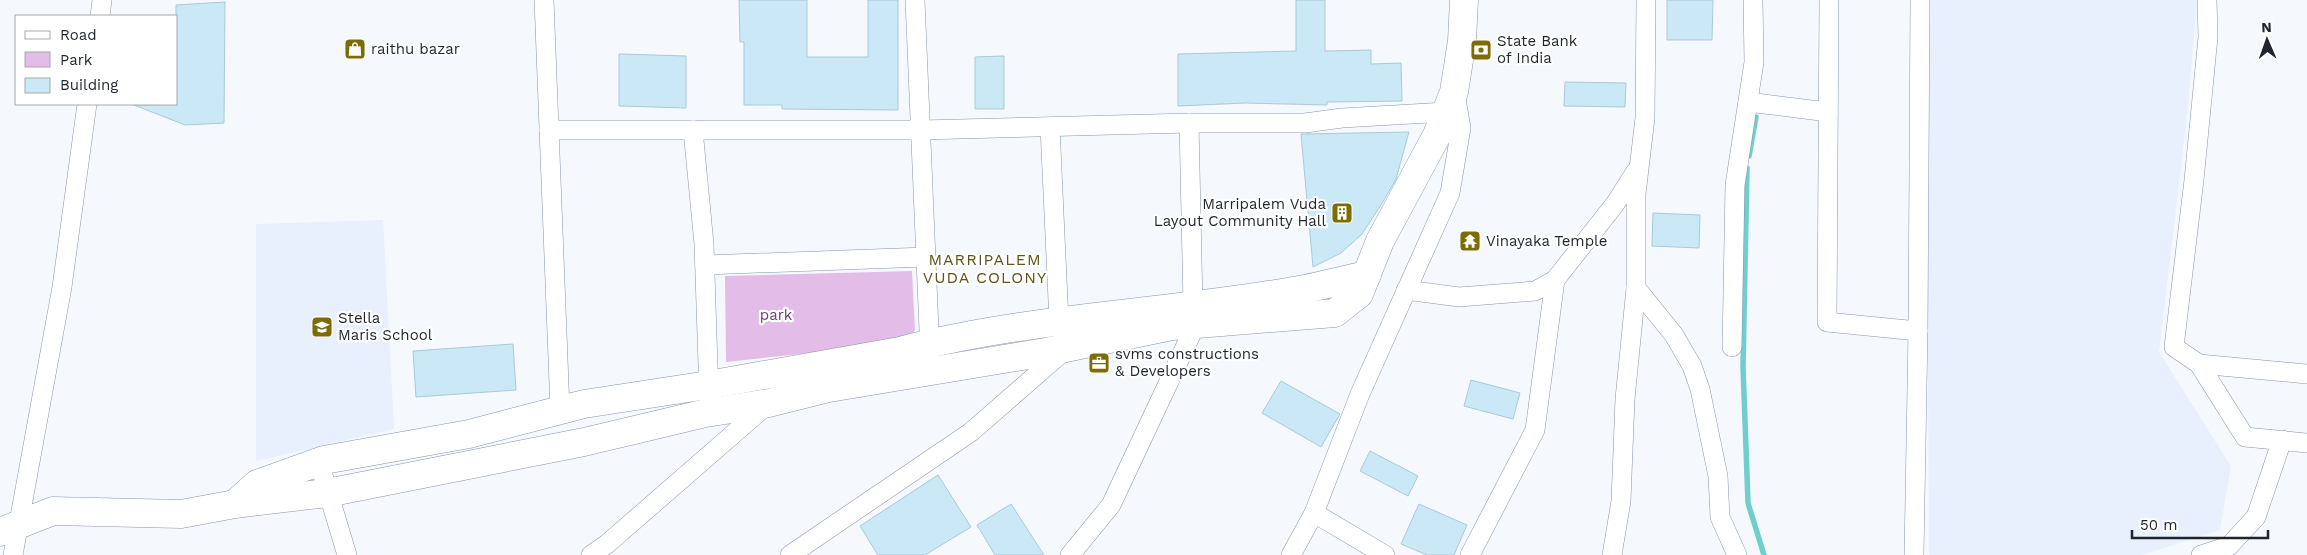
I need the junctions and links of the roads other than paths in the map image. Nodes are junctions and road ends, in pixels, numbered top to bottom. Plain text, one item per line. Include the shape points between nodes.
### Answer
1 (102, 0) edge
2 (544, 0) edge
3 (915, 0) edge
4 (1464, 0) edge
5 (1646, 0) edge
6 (1753, 0) edge
7 (1829, 0) edge
8 (1920, 0) edge
9 (2207, 0) edge
10 (100, 15) edge
11 (1450, 102) junction
12 (1748, 102) junction
13 (87, 105) edge
14 (1828, 112) junction
15 (1189, 123) junction
16 (1050, 127) junction
17 (549, 130) junction
18 (693, 130) junction
19 (921, 130) junction
20 (1639, 166) junction
21 (926, 257) junction
22 (705, 265) junction
23 (1555, 280) junction
24 (1636, 288) junction
25 (1406, 290) junction
26 (1194, 315) junction
27 (1058, 322) junction
28 (1918, 331) junction
29 (930, 343) junction
30 (1732, 347) dead end
31 (1068, 348) junction
32 (2199, 364) junction
33 (931, 370) junction
34 (2307, 374) edge
35 (708, 385) junction
36 (769, 403) junction
37 (560, 410) junction
38 (710, 413) junction
39 (2282, 440) junction
40 (2307, 442) edge
41 (319, 462) junction
42 (327, 493) junction
43 (234, 504) junction
44 (1314, 513) junction
45 (10, 528) edge
46 (13, 555) edge
47 (347, 555) edge
48 (591, 555) edge
49 (790, 555) edge
50 (1070, 555) edge
51 (1291, 555) edge
52 (1385, 555) edge
53 (1470, 555) edge
54 (1612, 555) edge
55 (1737, 555) edge
56 (1914, 555) edge
57 (2202, 555) edge

1 - 10 street
2 - 17 street
3 - 19 street
4 - 11 street via 1462,40
5 - 20 street via 1645,118
6 - 12 street via 1754,62
7 - 14 street
8 - 28 street
9 - 32 street via 2208,37 2174,347
11 - 15 street via 1305,123
11 - 25 street via 1461,128 1450,192
11 - 26 street via 1437,135 1380,241 1359,294 1336,313
12 - 14 street
12 - 30 street via 1735,185
13 - 45 street via 62,287
14 - 28 street via 1827,322
15 - 16 street
15 - 26 street
16 - 19 street
16 - 27 street
17 - 18 street
17 - 37 street
18 - 19 street
18 - 22 street
19 - 21 street
20 - 23 street via 1615,204
20 - 24 street via 1634,239
21 - 22 street
21 - 29 street
22 - 35 street
23 - 25 street via 1535,291 1459,297
23 - 53 street via 1535,430
24 - 54 street via 1625,399 1621,502
24 - 55 street via 1674,335 1692,366 1718,476 1720,517
25 - 44 street via 1360,394
26 - 27 street
26 - 31 street via 1172,326
26 - 50 street via 1111,505
27 - 29 street
28 - 56 street
29 - 33 street
29 - 35 street
31 - 33 street
31 - 49 street via 971,432
32 - 34 street
32 - 39 street via 2245,437
33 - 36 street via 829,388
35 - 37 street
35 - 38 street
36 - 38 street
36 - 48 street
37 - 41 street via 469,434
38 - 42 street via 584,442
39 - 40 street
39 - 57 street via 2256,517 2229,546
41 - 42 street
41 - 43 street via 257,484
42 - 43 street
42 - 47 street
43 - 45 street via 181,514 53,511
44 - 51 street
44 - 52 street
45 - 46 street

